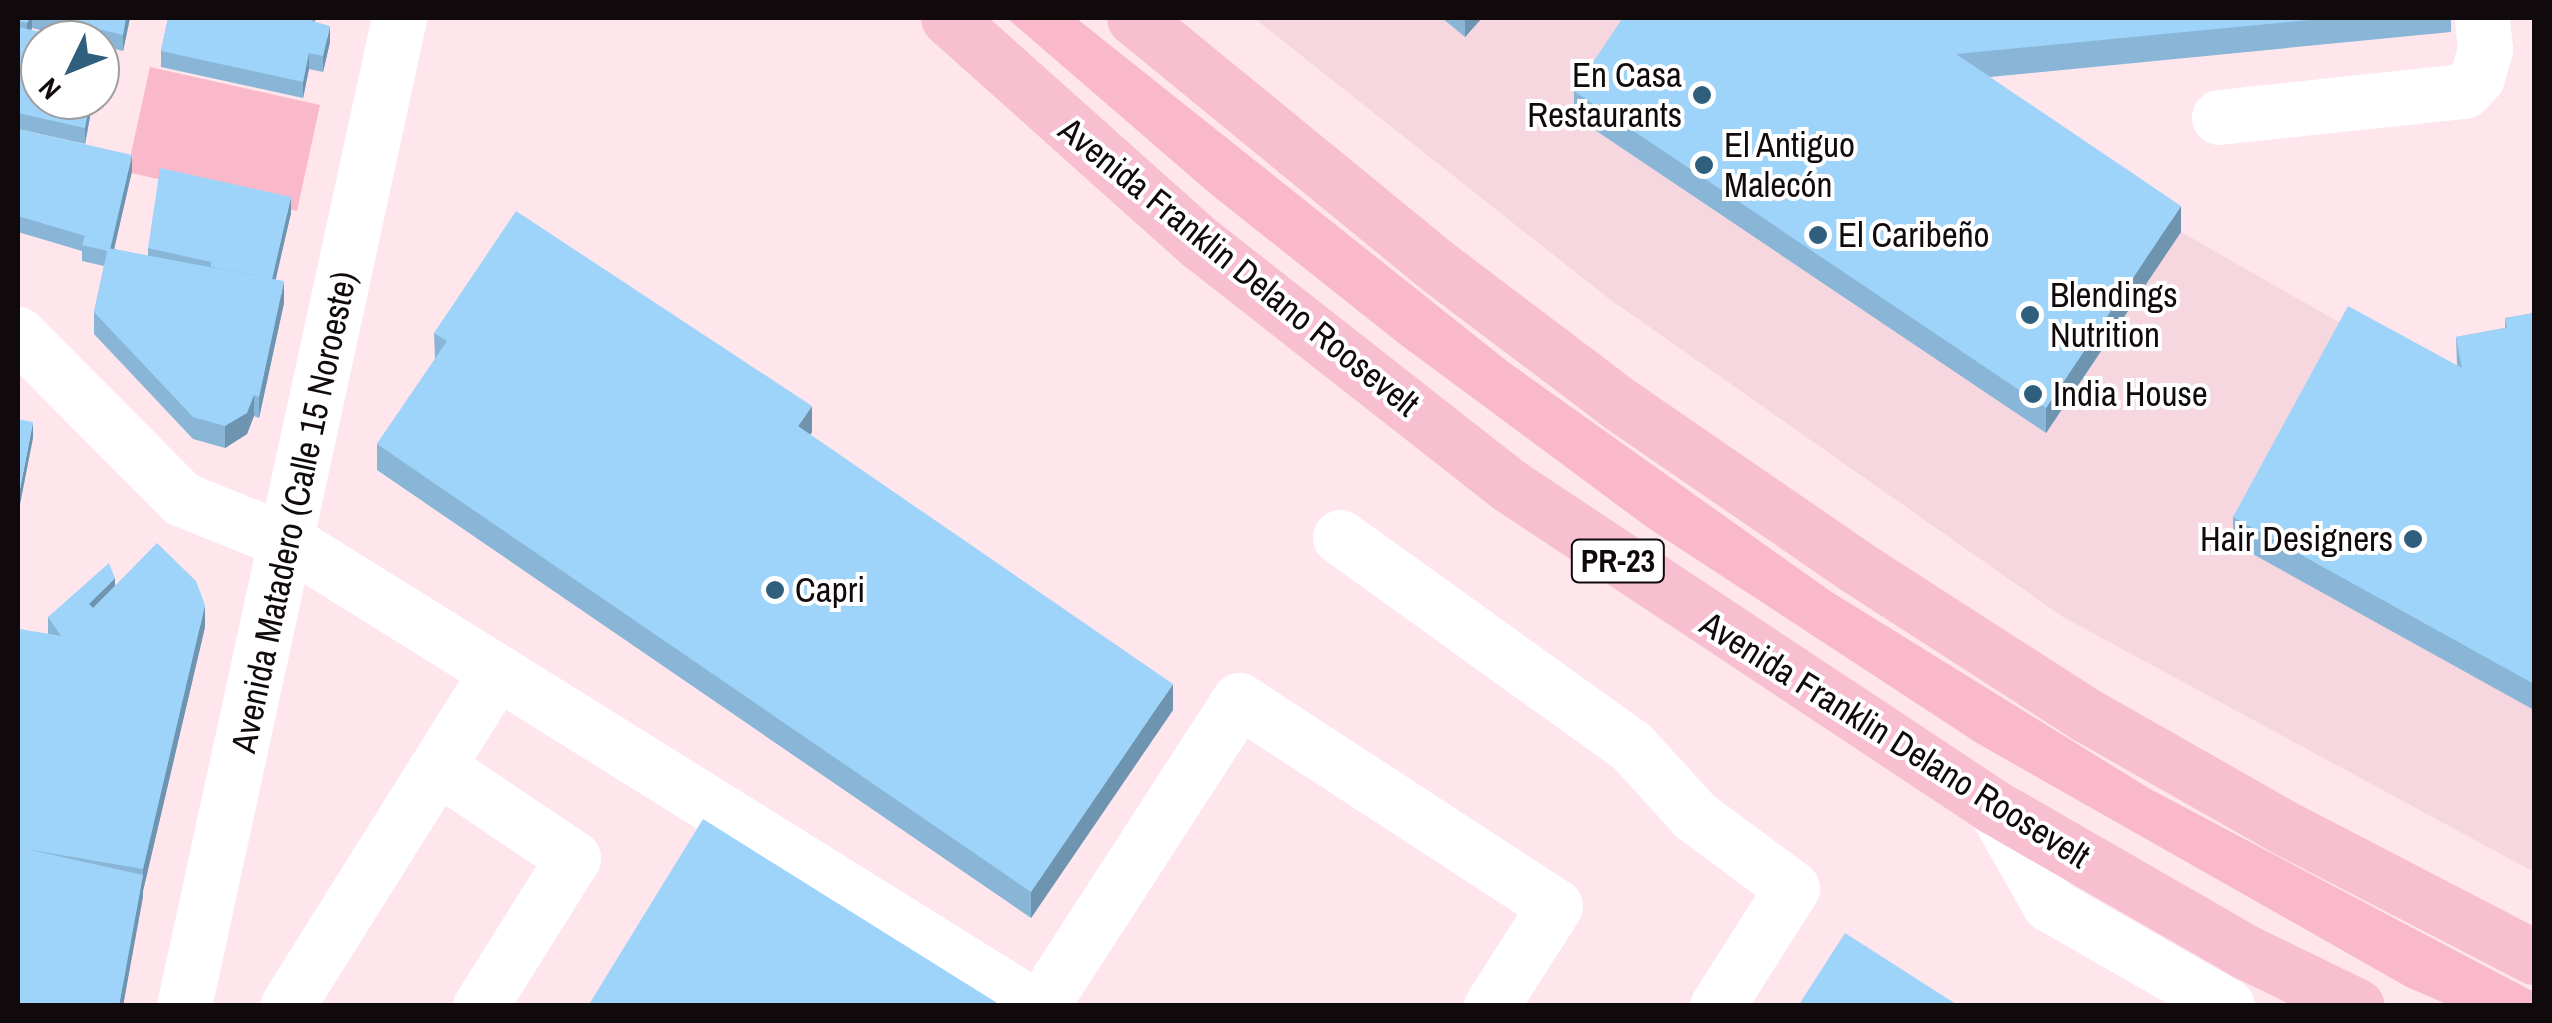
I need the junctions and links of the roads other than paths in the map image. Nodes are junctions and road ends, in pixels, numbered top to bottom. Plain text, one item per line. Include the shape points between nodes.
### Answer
1 (399, 18) edge
2 (948, 18) edge
3 (1134, 18) edge
4 (2482, 18) edge
5 (2219, 117) dead end
6 (18, 334) edge
7 (1340, 537) dead end
8 (290, 542) junction
9 (497, 671) junction
10 (438, 767) junction
11 (1994, 807) junction
12 (2534, 957) edge
13 (184, 1006) edge
14 (287, 1006) edge
15 (480, 1006) edge
16 (1038, 1006) edge
17 (1492, 1006) edge
18 (1717, 1006) edge
19 (2227, 1006) edge
20 (2357, 1006) edge

1 - 8 street, Avenida Matadero (Calle 15 Noroeste)
2 - 11 main road, Avenida Franklin Delano Roosevelt / PR-23 via 1200,243 1510,486 1801,685
3 - 12 main road via 1456,280 1618,403 1858,568 2088,716
4 - 5 street via 2485,49 2477,78 2464,91
6 - 8 street via 182,498
7 - 18 street via 1631,746 1695,816 1792,888
8 - 9 street
8 - 13 street, Avenida Matadero (Calle 15 Noroeste)
9 - 10 street
9 - 16 street
10 - 14 street
10 - 15 street via 573,858
11 - 19 street via 2048,904
11 - 20 main road, Avenida Franklin Delano Roosevelt / PR-23 via 2246,952
16 - 17 street via 1239,700 1555,906

